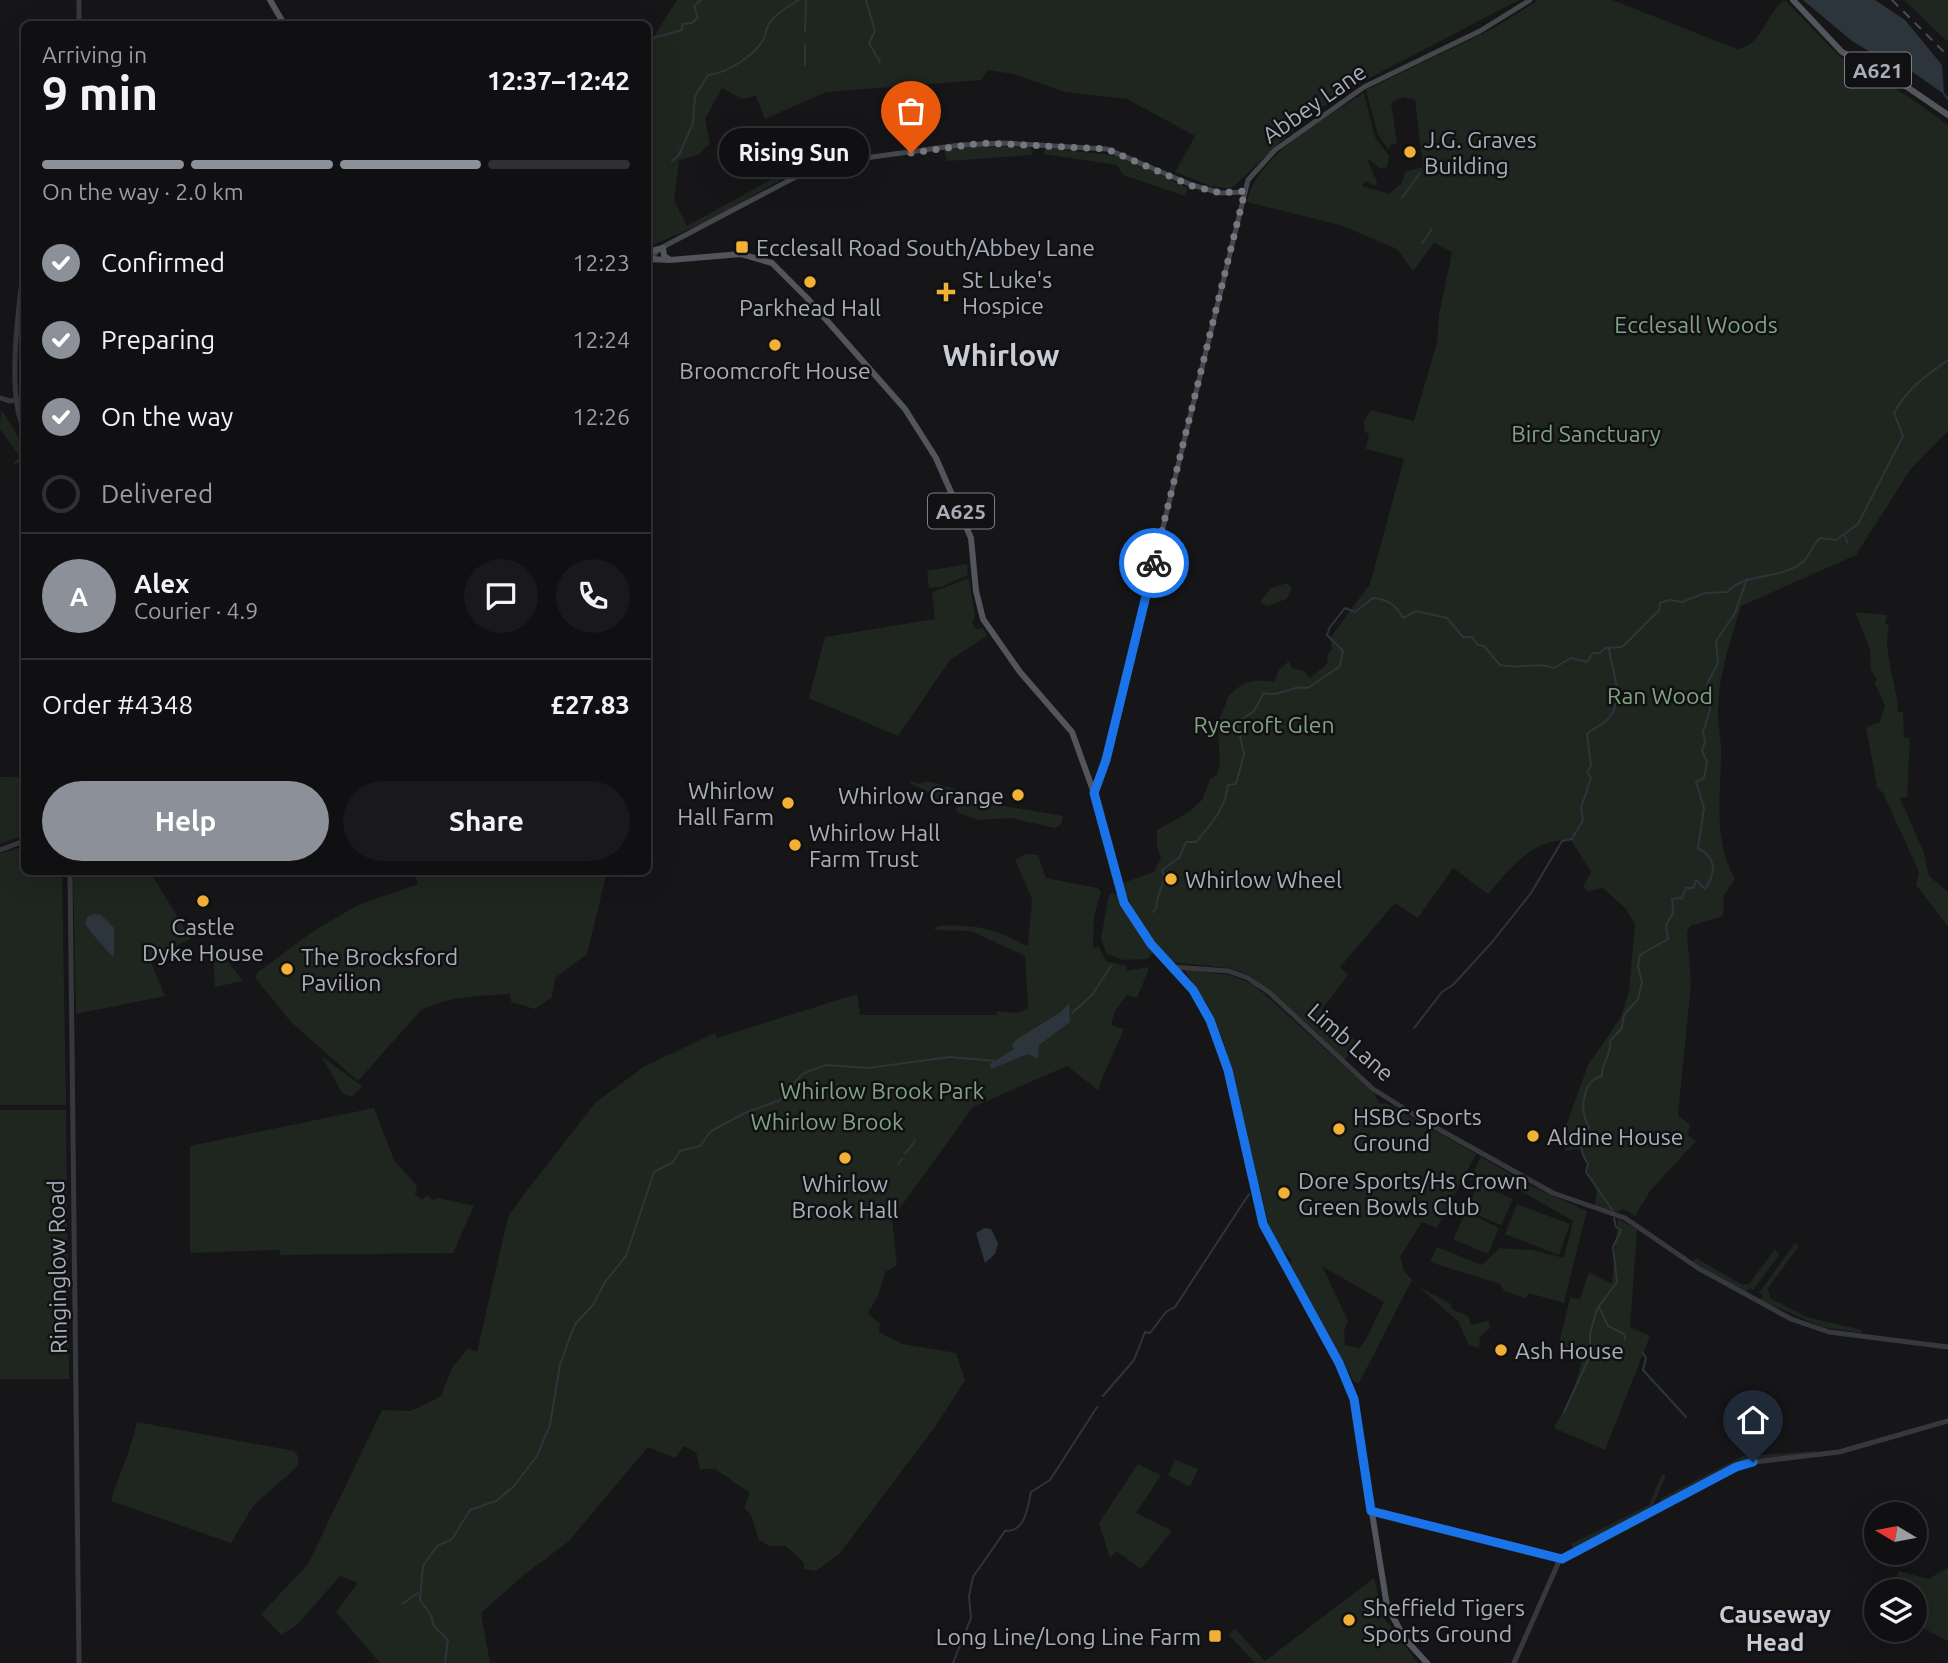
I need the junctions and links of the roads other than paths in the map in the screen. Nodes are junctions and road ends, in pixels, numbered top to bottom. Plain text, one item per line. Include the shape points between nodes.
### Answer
1 (79, 0) edge
2 (270, 0) edge
3 (1530, 0) edge
4 (1793, 0) edge
5 (79, 21) edge
6 (282, 21) edge
7 (1948, 115) edge
8 (1245, 191) junction
9 (661, 249) junction
10 (651, 254) edge
11 (651, 257) edge
12 (670, 260) junction
13 (21, 294) edge
14 (0, 398) edge
15 (21, 400) edge
16 (16, 401) junction
17 (21, 418) edge
18 (1094, 793) junction
19 (21, 842) edge
20 (0, 850) edge
21 (69, 875) edge
22 (1172, 967) junction
23 (1948, 1347) edge
24 (1948, 1421) edge
25 (1371, 1511) junction
26 (1560, 1559) junction
27 (79, 1663) edge
28 (1427, 1663) edge
29 (1514, 1663) edge

1 - 5 street
2 - 6 main road
3 - 8 main road, Abbey Lane via 1348,97 1275,150 1256,168
4 - 7 main road, A621 via 1842,52 1891,76
8 - 9 main road via 1221,193 1192,186 1107,149 960,145 809,170
8 - 18 main road, Abbey Lane via 1106,760
9 - 10 main road
9 - 12 main road
11 - 12 main road, A625
12 - 18 main road, A625 via 740,254 772,264 905,409 936,458 967,524 984,619 1020,672 1072,733
13 - 16 street
14 - 16 street
15 - 16 street
16 - 17 street
18 - 22 main road, A625 via 1124,903
19 - 20 street
21 - 27 street, Ringinglow Road
22 - 23 street, Limb Lane via 1229,971 1248,978 1373,1089 1553,1193 1625,1218 1759,1303 1817,1329
22 - 25 main road, A625 via 1198,998 1222,1051 1263,1224 1350,1389
24 - 26 street via 1839,1452 1742,1465
25 - 26 street
25 - 28 main road, A625 via 1387,1606 1405,1639
26 - 29 street

